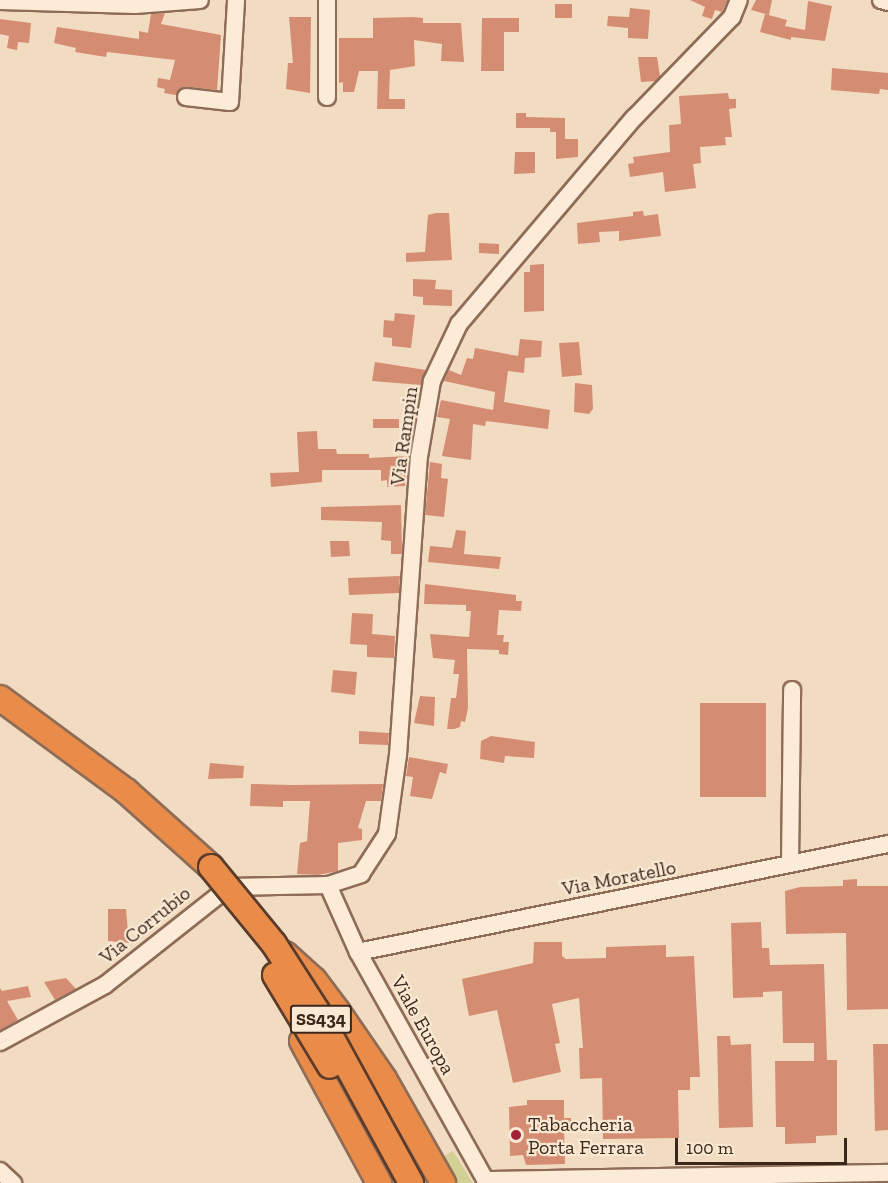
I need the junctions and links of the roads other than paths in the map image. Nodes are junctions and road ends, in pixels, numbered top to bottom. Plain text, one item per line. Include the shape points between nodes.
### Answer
1 (200, 0) edge
2 (236, 0) edge
3 (327, 0) edge
4 (739, 0) edge
5 (881, 0) edge
6 (0, 1) edge
7 (888, 2) edge
8 (186, 97) dead end
9 (327, 97) dead end
10 (792, 690) dead end
11 (0, 698) edge
12 (0, 716) edge
13 (888, 844) edge
14 (790, 864) junction
15 (206, 872) junction
16 (328, 885) junction
17 (274, 944) junction
18 (358, 952) junction
19 (289, 999) junction
20 (0, 1042) edge
21 (0, 1171) edge
22 (888, 1173) edge
23 (486, 1182) edge
24 (13, 1183) edge
25 (379, 1183) edge
26 (395, 1183) edge
27 (411, 1183) edge
28 (443, 1183) edge

1 - 6 street via 135,5
2 - 8 street via 230,102
3 - 9 street
4 - 16 street, Via Rampin via 732,18 634,118 459,324 432,381 419,457 399,755 387,834 361,874
5 - 7 street
10 - 14 street
11 - 15 highway, SS434 via 126,791
12 - 15 highway, SS434
13 - 14 street, Via Moratello
14 - 18 street, Via Moratello
15 - 17 highway, SS434, bridge
15 - 19 highway, SS434, bridge
16 - 18 street, Viale Europa
16 - 20 street, Via Corrubio via 229,887 105,985
17 - 27 highway, SS434, bridge via 317,1011
17 - 28 highway, bridge via 314,980 338,1011 384,1079
18 - 23 street, Viale Europa
19 - 25 highway via 296,1028
19 - 26 highway, SS434, bridge
21 - 24 street
22 - 23 street

